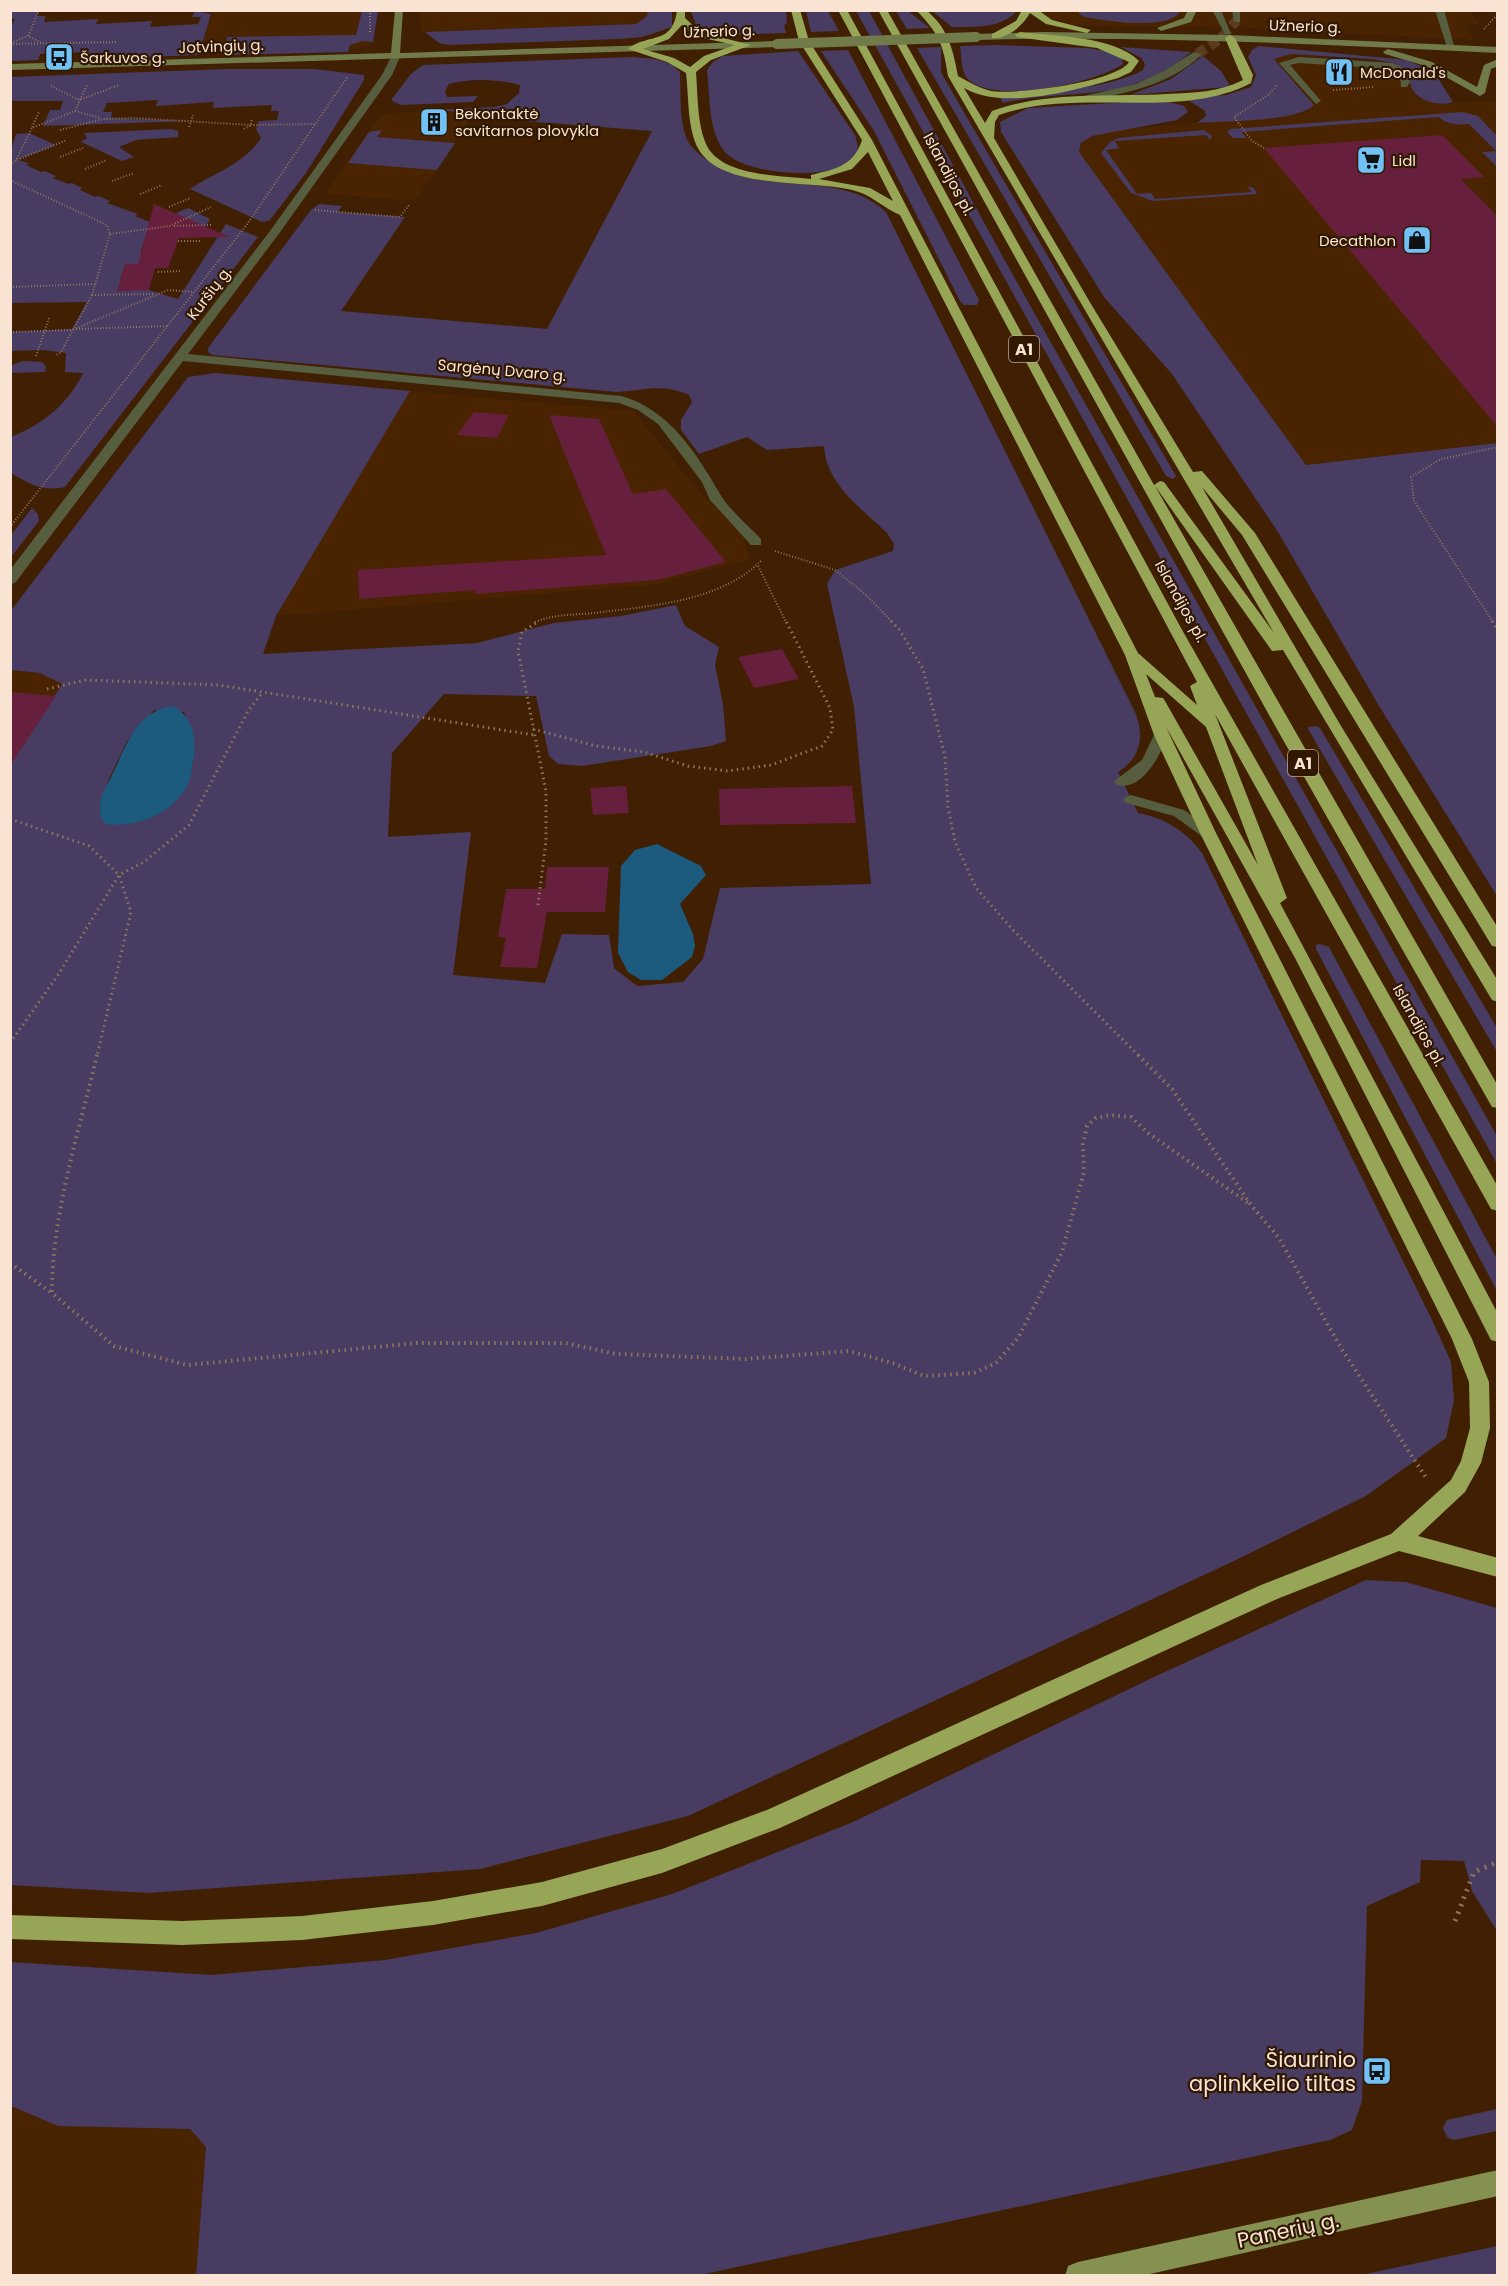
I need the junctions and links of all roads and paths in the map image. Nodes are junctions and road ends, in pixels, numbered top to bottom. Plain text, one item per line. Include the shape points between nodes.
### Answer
1 (39, 10) edge
2 (370, 10) edge
3 (399, 10) edge
4 (795, 10) edge
5 (842, 10) edge
6 (882, 10) edge
7 (920, 10) edge
8 (1029, 10) edge
9 (1193, 10) edge
10 (1216, 10) edge
11 (1439, 10) edge
12 (681, 15) edge
13 (1161, 28) junction
14 (1087, 30) junction
15 (369, 33) dead end
16 (1020, 35) junction
17 (1044, 35) junction
18 (1229, 35) junction
19 (28, 36) junction
20 (995, 36) junction
21 (43, 43) dead end
22 (1349, 43) junction
23 (10, 44) edge
24 (746, 45) junction
25 (1452, 47) junction
26 (633, 49) junction
27 (1497, 50) edge
28 (1197, 54) tunnel mouth
29 (395, 57) junction
30 (1497, 62) edge
31 (10, 67) edge
32 (691, 72) junction
33 (349, 75) dead end
34 (953, 76) junction
35 (88, 81) dead end
36 (122, 84) dead end
37 (1403, 85) junction
38 (51, 86) dead end
39 (1308, 92) junction
40 (1412, 94) dead end
41 (79, 100) junction
42 (1068, 100) junction
43 (1316, 101) dead end
44 (75, 111) junction
45 (39, 112) dead end
46 (135, 113) dead end
47 (193, 115) dead end
48 (134, 118) junction
49 (252, 118) dead end
50 (104, 119) junction
51 (191, 121) junction
52 (316, 124) junction
53 (251, 125) junction
54 (189, 127) dead end
55 (32, 128) junction
56 (244, 129) dead end
57 (60, 130) dead end
58 (989, 137) junction
59 (867, 140) junction
60 (67, 141) dead end
61 (83, 148) dead end
62 (60, 157) dead end
63 (16, 160) junction
64 (107, 160) dead end
65 (10, 165) edge
66 (85, 169) dead end
67 (134, 173) dead end
68 (10, 180) edge
69 (803, 180) junction
70 (112, 181) dead end
71 (162, 185) dead end
72 (140, 194) dead end
73 (190, 198) dead end
74 (260, 206) junction
75 (408, 206) dead end
76 (168, 207) dead end
77 (211, 207) dead end
78 (292, 209) junction
79 (904, 216) junction
80 (211, 225) dead end
81 (170, 226) junction
82 (110, 234) junction
83 (201, 241) dead end
84 (178, 242) dead end
85 (181, 271) dead end
86 (158, 272) dead end
87 (95, 284) junction
88 (10, 287) edge
89 (194, 292) junction
90 (159, 294) junction
91 (92, 295) junction
92 (49, 318) dead end
93 (168, 326) junction
94 (44, 330) junction
95 (72, 330) junction
96 (10, 332) edge
97 (56, 355) dead end
98 (36, 356) dead end
99 (181, 357) junction
100 (1113, 421) junction
101 (1167, 437) junction
102 (1497, 447) edge
103 (10, 527) edge
104 (756, 542) joint
105 (769, 550) junction
106 (758, 566) junction
107 (10, 580) edge
108 (1174, 628) junction
109 (1497, 630) edge
110 (1132, 655) junction
111 (47, 689) dead end
112 (263, 692) junction
113 (1213, 726) junction
114 (1334, 726) junction
115 (533, 729) junction
116 (534, 735) junction
117 (1161, 735) junction
118 (1248, 758) junction
119 (1122, 782) dead end
120 (1131, 800) dead end
121 (10, 819) edge
122 (17, 821) junction
123 (10, 825) edge
124 (1208, 833) junction
125 (119, 874) junction
126 (538, 905) dead end
127 (1497, 942) edge
128 (1303, 958) junction
129 (1497, 996) edge
130 (10, 1043) edge
131 (1497, 1102) edge
132 (1497, 1204) edge
133 (1251, 1205) junction
134 (10, 1263) edge
135 (52, 1293) junction
136 (1497, 1334) edge
137 (1424, 1474) dead end
138 (1400, 1541) junction
139 (1497, 1568) edge
140 (1497, 1862) edge
141 (1455, 1921) dead end
142 (10, 1927) edge
143 (1497, 2183) edge
144 (1078, 2276) edge

1 - 19 path
2 - 15 path
3 - 29 main road, Kuršių g.
4 - 59 highway via 804,41
5 - 108 highway, Islandijos pl. / A1
6 - 100 highway, Islandijos pl. / A1
7 - 34 highway via 939,26 951,49
8 - 14 highway via 1049,22
8 - 20 highway via 1020,23
9 - 13 main road via 1188,20
10 - 18 street
11 - 25 street
12 - 24 highway via 697,34
12 - 26 highway via 672,34
13 - 14 main road, Užnerio g.
13 - 18 main road, Užnerio g.
14 - 17 main road, Užnerio g.
16 - 17 main road, Užnerio g.
16 - 20 main road, Užnerio g.
16 - 34 highway via 1100,46 1119,51 1134,61 1125,72 1111,77 1019,95 987,93
17 - 18 main road, Užnerio g.
18 - 22 main road, Užnerio g.
18 - 42 highway via 1248,75 1242,87 1213,94
19 - 21 path
19 - 23 path
20 - 24 main road, Užnerio g., bridge
22 - 25 main road, Užnerio g.
22 - 30 main road via 1418,59 1480,93 1487,67
24 - 26 main road, Užnerio g.
24 - 32 highway via 713,55 699,62
25 - 27 main road, Užnerio g.
26 - 29 main road, Užnerio g.
26 - 32 highway via 665,57
28 - 42 street via 1155,81 1117,93
29 - 31 main road, Jotvingių g.
29 - 78 street, Kuršių g. via 387,75
32 - 69 highway via 705,152 731,170
33 - 52 path
34 - 58 highway
35 - 41 path
36 - 41 path
37 - 39 path
37 - 39 street via 1380,65 1299,60 1284,63
37 - 40 street
38 - 41 path
39 - 43 street
41 - 44 path
42 - 58 highway via 1031,103 995,114
44 - 50 path
44 - 55 path
45 - 55 path
46 - 48 path
47 - 51 path
48 - 50 path
48 - 51 path
49 - 53 path
50 - 57 path
51 - 53 path
51 - 54 path
52 - 53 path
52 - 74 path
53 - 56 path
55 - 63 path
58 - 101 highway
59 - 69 highway via 863,156 852,166
59 - 79 highway
60 - 63 path
61 - 62 path
63 - 65 path
64 - 66 path
67 - 70 path
68 - 82 path via 107,225
69 - 79 highway via 865,190 887,200
71 - 72 path
73 - 76 path
74 - 78 path
74 - 89 path
75 - 78 path via 400,217
77 - 81 path
78 - 99 street, Kuršių g.
79 - 110 highway
80 - 81 path
81 - 82 path
82 - 87 path
83 - 84 path
85 - 86 path
87 - 88 path
87 - 91 path
89 - 90 path via 168,290
89 - 93 path
90 - 91 path
90 - 95 path
91 - 95 path
92 - 94 path
93 - 95 path
93 - 103 path
94 - 95 path
94 - 96 path
94 - 98 path
95 - 97 path
99 - 104 street, Sargėnų Dvaro g. via 621,400 642,407 662,421 708,481 715,497
99 - 107 street, Kuršių g.
100 - 114 highway
100 - 131 highway, Islandijos pl. / A1
101 - 114 highway
101 - 127 highway via 1248,533
102 - 109 path via 1450,455 1427,464 1411,477 1414,501
104 - 105 path
105 - 106 path
105 - 133 path via 835,570 899,629 923,669 945,756 955,842 976,888 1172,1089
106 - 115 path via 742,580 687,597 620,610 552,617 530,624 519,637 518,651
106 - 115 path via 830,708 833,730 822,746 771,765 728,771 688,766 644,752 596,746
108 - 113 highway
108 - 118 highway, Islandijos pl. / A1
110 - 113 highway
110 - 117 highway
110 - 128 highway
111 - 112 path via 86,681 120,680 218,685
112 - 116 path
112 - 125 path via 248,711 189,825 144,862
113 - 118 highway
113 - 128 highway
114 - 129 highway
115 - 116 path
116 - 126 path via 546,791 546,841
117 - 119 street via 1152,759
117 - 124 highway
118 - 132 highway, Islandijos pl. / A1
120 - 124 street via 1179,813
121 - 122 path
122 - 123 path
122 - 125 path via 89,846
124 - 138 highway via 1462,1339 1479,1382 1480,1428 1471,1463 1458,1486
125 - 130 path via 58,975
125 - 135 path via 131,912 64,1192
128 - 136 highway
133 - 135 path via 1131,1117 1096,1118 1087,1125 1084,1172 1062,1252 1018,1338 996,1363 974,1373 924,1376 849,1351 745,1359 617,1354 565,1343 417,1343 187,1365 114,1346
133 - 137 path via 1279,1238 1341,1347
134 - 135 path
138 - 139 highway
138 - 142 highway via 1269,1592 772,1820 662,1861 542,1894 432,1913 302,1928 182,1933
140 - 141 path via 1474,1872
143 - 144 main road, Panerių g.

